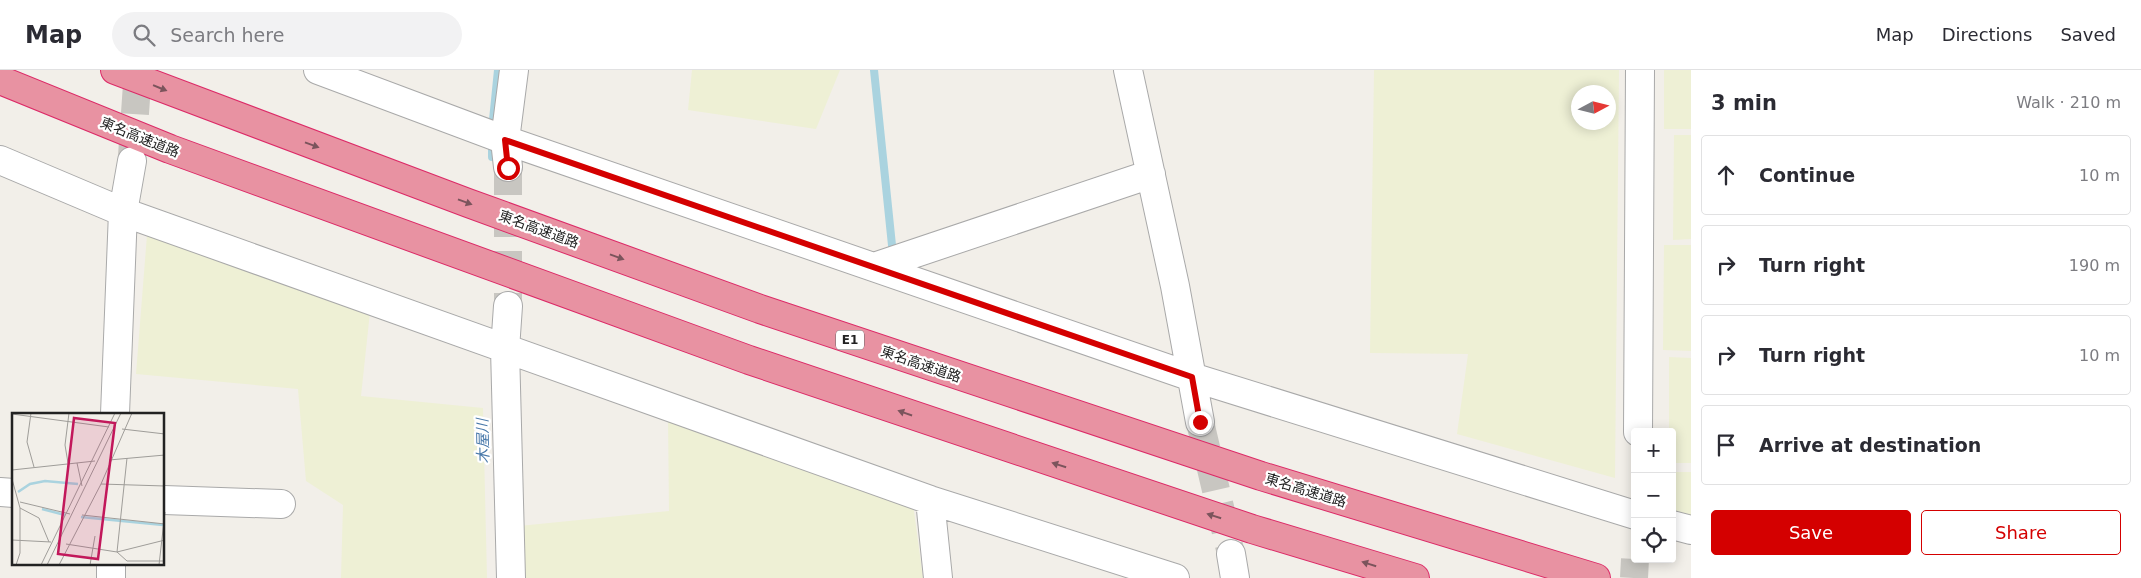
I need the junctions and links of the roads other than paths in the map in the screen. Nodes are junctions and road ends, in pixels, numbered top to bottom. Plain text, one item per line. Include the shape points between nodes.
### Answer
1 (115, 70) edge
2 (318, 70) edge
3 (514, 70) edge
4 (1128, 70) edge
5 (1640, 70) edge
6 (0, 80) edge
7 (495, 137) junction
8 (0, 160) edge
9 (132, 161) tunnel mouth
10 (508, 168) tunnel mouth
11 (1151, 174) junction
12 (123, 212) junction
13 (874, 267) junction
14 (508, 306) tunnel mouth
15 (504, 348) junction
16 (1192, 377) junction
17 (115, 413) edge
18 (1200, 422) tunnel mouth
19 (1638, 428) edge
20 (165, 500) edge
21 (930, 500) junction
22 (281, 504) dead end
23 (1631, 514) edge
24 (1676, 526) edge
25 (1691, 530) edge
26 (511, 578) edge
27 (938, 578) edge
28 (1175, 578) edge
29 (1416, 578) edge
30 (1596, 578) edge

1 -> 30 highway, 東名高速道路 / E1 via 760,309 1260,476
2 - 7 street
3 - 7 street
4 - 11 street
5 - 19 street
29 -> 6 highway, 東名高速道路 via 1252,529 749,360 170,149
7 - 10 street
7 - 13 street
8 - 12 street
9 - 12 street
11 - 13 street
11 - 16 street
12 - 15 street
12 - 17 street
13 - 16 street
14 - 15 street
15 - 21 street
15 - 26 street
16 - 18 street
16 - 23 street
20 - 22 street
21 - 27 street
21 - 28 street
24 - 25 street

